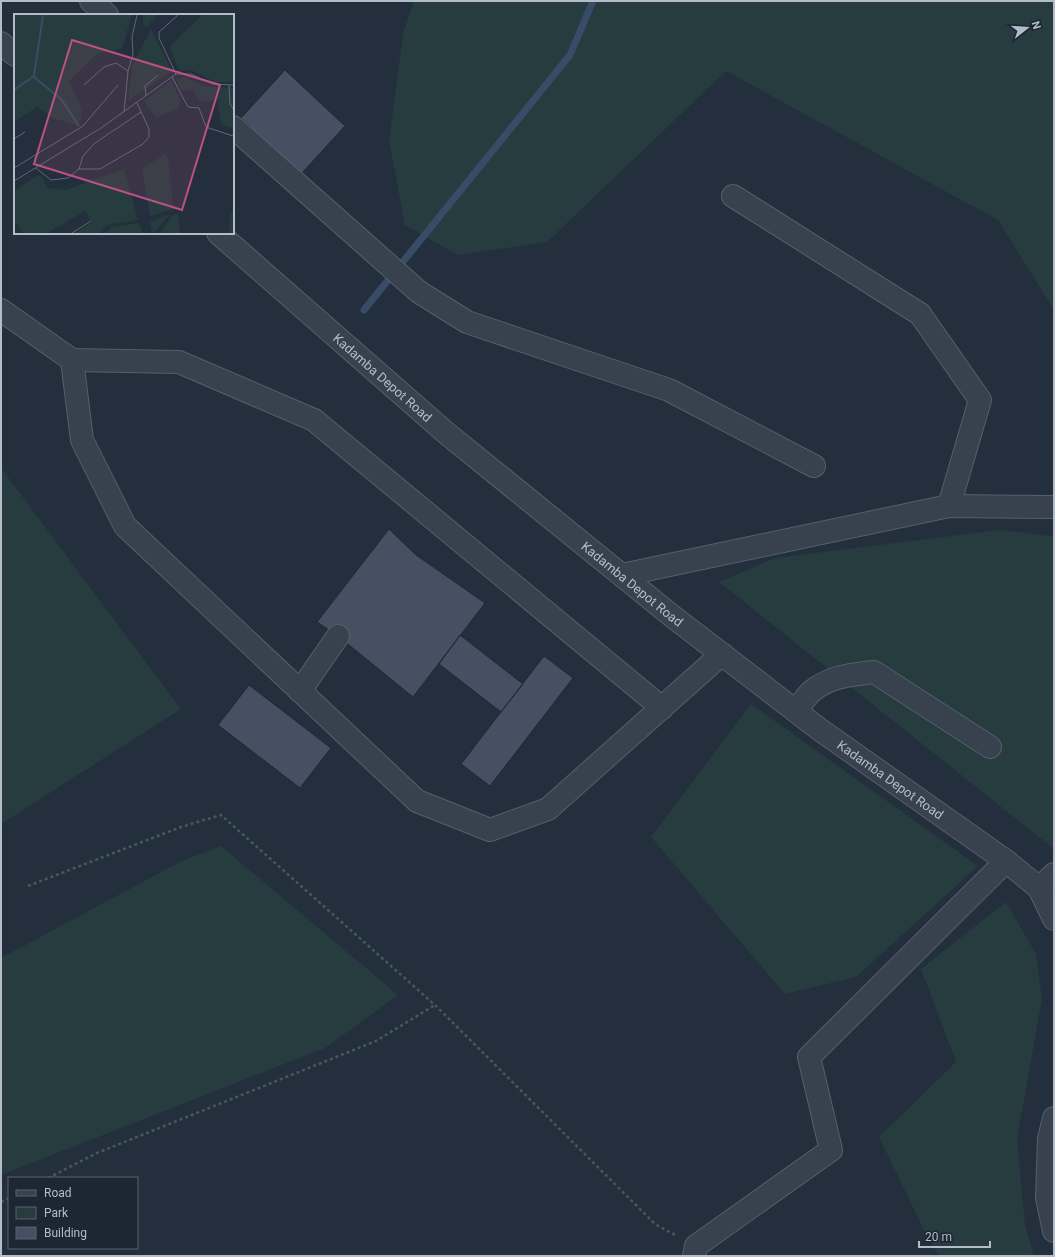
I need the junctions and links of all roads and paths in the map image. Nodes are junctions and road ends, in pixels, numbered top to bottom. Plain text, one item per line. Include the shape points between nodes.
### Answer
1 (91, 1) edge
2 (106, 14) edge
3 (1, 43) edge
4 (14, 54) edge
5 (234, 128) edge
6 (733, 196) dead end
7 (219, 234) edge
8 (1, 310) edge
9 (72, 360) junction
10 (814, 466) dead end
11 (950, 506) junction
12 (1054, 507) edge
13 (622, 576) junction
14 (338, 636) dead end
15 (722, 654) junction
16 (300, 691) junction
17 (662, 708) junction
18 (796, 711) junction
19 (990, 747) dead end
20 (1006, 861) junction
21 (1046, 881) edge
22 (28, 886) dead end
23 (1054, 919) edge
24 (435, 1005) junction
25 (1054, 1118) edge
26 (50, 1177) edge
27 (1054, 1231) edge
28 (695, 1251) edge

1 - 2 street
3 - 4 street
5 - 10 street via 419,292 467,322 669,390
6 - 11 street via 920,314 980,400
7 - 13 street, Kadamba Depot Road via 445,432
8 - 9 street
9 - 16 street via 82,440 125,526
9 - 17 street via 179,362 314,420
11 - 12 street
11 - 13 street
13 - 15 street, Kadamba Depot Road
14 - 16 street
15 - 17 street
15 - 18 street, Kadamba Depot Road
16 - 17 street via 417,801 490,830 548,809
18 - 19 street via 811,692 831,679 874,672
18 - 20 street, Kadamba Depot Road
20 - 21 street, Kadamba Depot Road
20 - 28 street via 809,1057 831,1150
21 - 23 street, Kadamba Depot Road
22 - 24 path via 181,827 221,815
24 - 26 path via 376,1040 97,1153
24 - 28 path via 655,1224
25 - 27 street via 1049,1139 1047,1198

